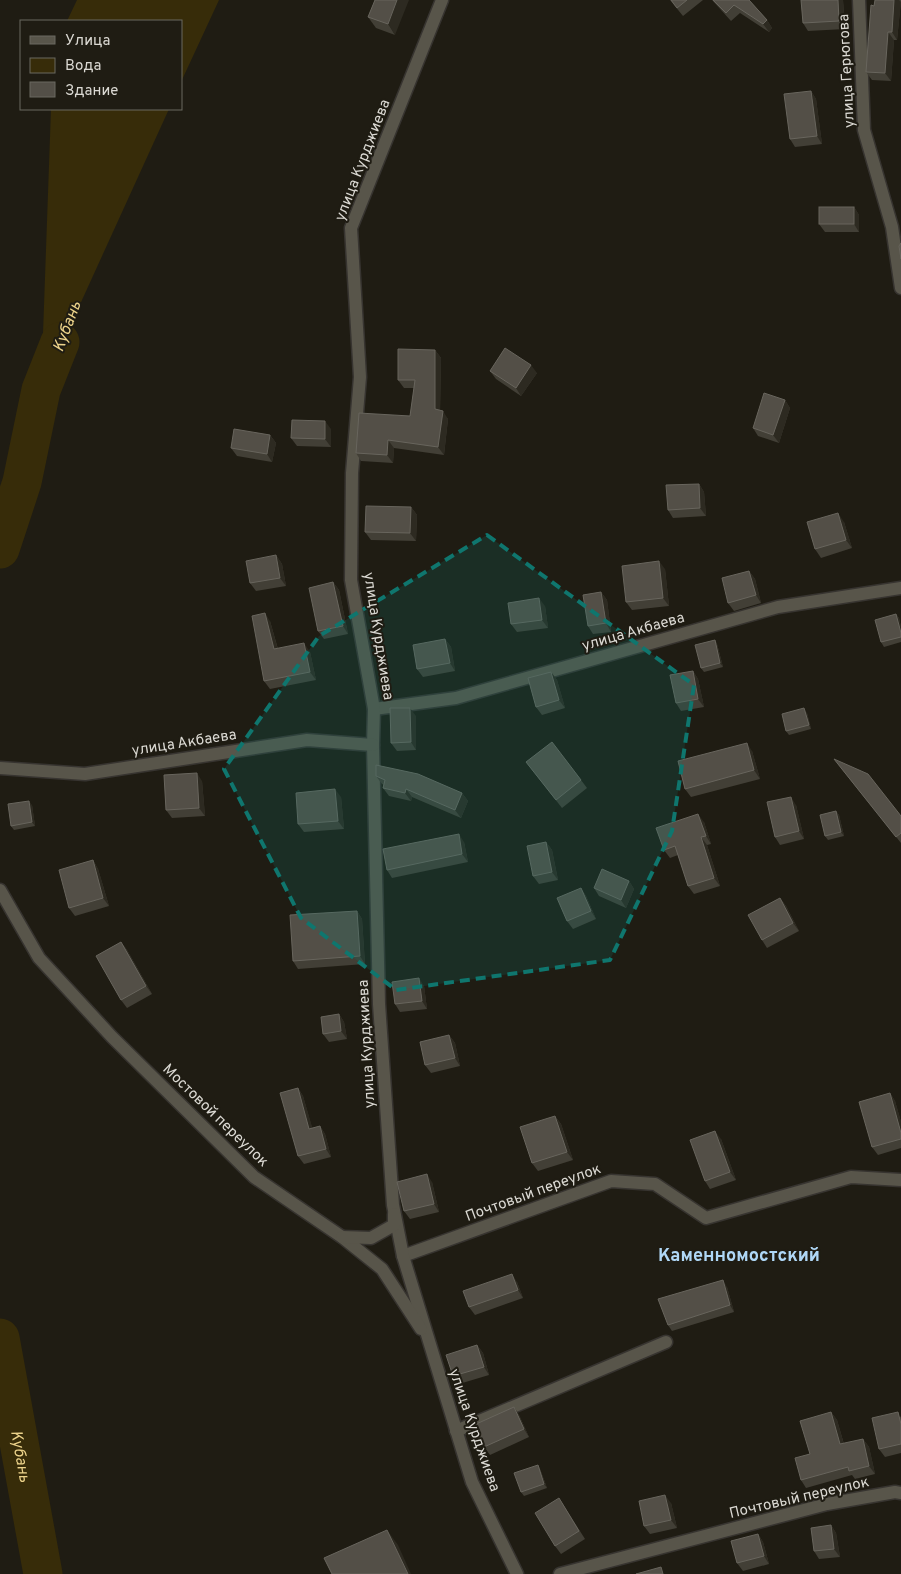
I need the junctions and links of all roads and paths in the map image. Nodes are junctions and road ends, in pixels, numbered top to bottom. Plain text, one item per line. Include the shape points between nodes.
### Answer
1 (442, 0) edge
2 (859, 0) edge
3 (897, 223) edge
4 (901, 288) edge
5 (901, 588) edge
6 (374, 709) junction
7 (373, 744) junction
8 (0, 768) edge
9 (0, 890) edge
10 (901, 1180) edge
11 (394, 1205) junction
12 (342, 1237) junction
13 (403, 1256) junction
14 (429, 1342) junction
15 (666, 1342) dead end
16 (456, 1431) junction
17 (901, 1493) edge
18 (517, 1574) edge
19 (560, 1574) edge

1 - 6 street, улица Курджиева via 351,228 360,377 352,473 351,580
2 - 3 street, улица Герюгова via 864,130
3 - 4 street, улица Герюгова
5 - 6 street, улица Акбаева via 778,607 456,698
6 - 7 street, улица Курджиева
7 - 8 street, улица Акбаева via 308,740 85,774
7 - 11 street, улица Курджиева via 379,1004
9 - 12 street, Мостовой переулок via 39,958 112,1037 254,1177
10 - 13 street, Почтовый переулок via 851,1177 706,1218 655,1184 612,1181
11 - 12 street, улица Курджиева via 394,1225 371,1238
11 - 13 street, улица Курджиева
12 - 14 street, Мостовой переулок via 382,1269
13 - 14 street, улица Курджиева
14 - 16 street, улица Курджиева
15 - 16 street
16 - 18 street, улица Курджиева via 472,1482
17 - 19 street, Почтовый переулок via 828,1504

